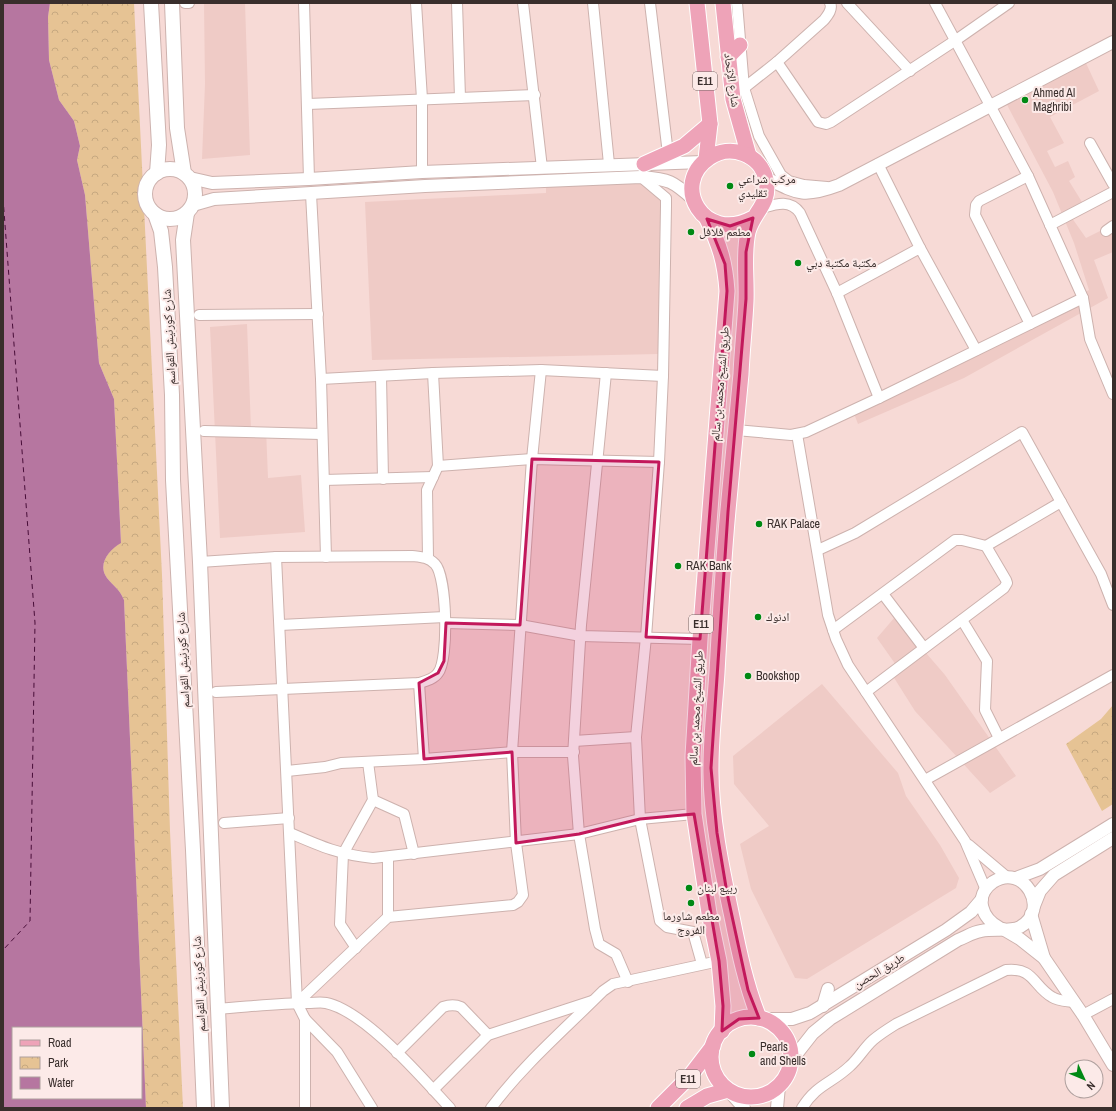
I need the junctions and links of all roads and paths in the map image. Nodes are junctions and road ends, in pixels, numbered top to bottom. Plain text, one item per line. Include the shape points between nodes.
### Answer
1 (151, 3) edge
2 (172, 3) edge
3 (185, 3) edge
4 (189, 3) edge
5 (304, 3) edge
6 (416, 3) edge
7 (457, 3) edge
8 (523, 3) edge
9 (593, 3) edge
10 (650, 3) edge
11 (697, 3) edge
12 (723, 3) edge
13 (737, 3) edge
14 (830, 3) edge
15 (847, 3) edge
16 (935, 3) edge
17 (1009, 3) edge
18 (956, 40) junction
19 (1113, 42) edge
20 (740, 45) junction
21 (728, 57) junction
22 (777, 62) junction
23 (910, 71) junction
24 (744, 88) junction
25 (535, 95) junction
26 (460, 98) junction
27 (422, 99) junction
28 (308, 104) junction
29 (990, 105) junction
30 (710, 124) junction
31 (1090, 143) dead end
32 (668, 154) junction
33 (749, 156) junction
34 (704, 161) junction
35 (609, 164) junction
36 (878, 164) junction
37 (542, 168) junction
38 (642, 171) junction
39 (422, 172) junction
40 (157, 173) junction
41 (187, 176) junction
42 (1028, 176) junction
43 (766, 178) junction
44 (309, 179) junction
45 (1113, 184) edge
46 (833, 187) junction
47 (1113, 192) edge
48 (311, 194) junction
49 (694, 200) junction
50 (190, 209) junction
51 (758, 213) junction
52 (155, 214) junction
53 (707, 219) junction
54 (1050, 225) junction
55 (920, 248) junction
56 (837, 293) junction
57 (1084, 298) junction
58 (318, 314) junction
59 (199, 315) dead end
60 (1030, 324) junction
61 (976, 350) junction
62 (541, 370) junction
63 (1109, 370) edge
64 (433, 373) junction
65 (606, 373) junction
66 (381, 376) junction
67 (663, 376) junction
68 (321, 379) junction
69 (1113, 394) edge
70 (879, 398) junction
71 (736, 430) junction
72 (204, 431) dead end
73 (321, 434) junction
74 (797, 434) junction
75 (532, 459) junction
76 (597, 462) junction
77 (659, 462) junction
78 (438, 466) junction
79 (433, 477) junction
80 (383, 479) junction
81 (324, 480) junction
82 (1061, 502) junction
83 (986, 546) junction
84 (818, 550) junction
85 (276, 557) junction
86 (326, 557) junction
87 (428, 558) junction
88 (200, 562) junction
89 (883, 594) junction
90 (1113, 605) edge
91 (445, 620) junction
92 (962, 620) junction
93 (280, 625) junction
94 (520, 625) junction
95 (833, 630) junction
96 (581, 636) junction
97 (646, 637) junction
98 (700, 639) junction
99 (924, 648) junction
100 (1113, 675) edge
101 (419, 683) junction
102 (283, 689) junction
103 (216, 692) dead end
104 (866, 692) junction
105 (636, 737) junction
106 (999, 738) junction
107 (574, 741) junction
108 (512, 752) junction
109 (574, 752) junction
110 (424, 759) junction
111 (368, 762) junction
112 (287, 771) junction
113 (924, 780) junction
114 (374, 800) junction
115 (694, 814) junction
116 (289, 818) junction
117 (640, 819) junction
118 (224, 823) dead end
119 (1113, 824) edge
120 (290, 833) junction
121 (579, 834) junction
122 (1113, 838) edge
123 (965, 841) junction
124 (516, 843) junction
125 (343, 854) junction
126 (414, 854) junction
127 (388, 857) junction
128 (1012, 878) junction
129 (984, 894) junction
130 (1033, 910) junction
131 (388, 917) junction
132 (1002, 929) junction
133 (356, 948) junction
134 (1044, 958) junction
135 (719, 961) junction
136 (702, 964) junction
137 (628, 982) junction
138 (828, 989) dead end
139 (1073, 994) junction
140 (1113, 999) edge
141 (594, 1000) junction
142 (297, 1003) junction
143 (823, 1006) junction
144 (217, 1009) junction
145 (1083, 1015) junction
146 (305, 1019) junction
147 (763, 1019) junction
148 (722, 1031) junction
149 (488, 1035) junction
150 (713, 1046) junction
151 (219, 1048) junction
152 (397, 1053) junction
153 (232, 1059) dead end
154 (791, 1061) junction
155 (1113, 1065) edge
156 (779, 1086) junction
157 (433, 1090) junction
158 (728, 1090) junction
159 (204, 1108) edge
160 (222, 1108) edge
161 (305, 1108) edge
162 (372, 1108) edge
163 (450, 1108) edge
164 (491, 1108) edge
165 (658, 1108) edge
166 (687, 1108) edge
167 (744, 1108) edge
168 (777, 1108) edge
169 (802, 1108) edge

1 - 40 main road via 159,145
2 - 41 main road via 177,128
3 - 4 street
5 - 28 street
6 - 27 street
7 - 26 street
8 - 25 street
9 - 35 street
10 - 32 street
11 - 30 main road, E11
12 - 21 main road, شارع الإتحاد / E11
13 - 20 street
14 - 22 street via 830,12 824,20
15 - 23 street
16 - 18 street
17 - 18 street
18 - 23 street
18 - 29 street
19 - 29 street
20 - 21 main road
20 - 24 street
21 - 33 main road, شارع الإتحاد / E11 via 733,99
22 - 23 street via 818,122 826,124
22 - 24 street
24 - 46 street via 759,136 781,175 804,185
25 - 26 street
25 - 37 street
26 - 27 street
27 - 28 street
27 - 39 street
28 - 44 street
29 - 36 street
29 - 42 street
30 - 32 main road via 684,146
30 - 34 main road, E11
31 - 45 street
32 - 38 main road
33 - 34 main road via 727,151 716,153
33 - 43 main road via 762,169
34 - 38 street
34 - 49 main road via 694,178
35 - 37 street
35 - 38 street
36 - 46 street
36 - 55 street
37 - 39 street
38 - 48 street
38 - 49 street via 678,186
38 - 67 street via 666,198
39 - 44 street
40 - 41 main road via 170,169
40 - 52 main road via 151,178 145,193 146,201
41 - 44 street via 212,183
41 - 50 main road via 194,187 195,196
42 - 54 street
42 - 60 street via 979,201 975,215
43 - 46 street via 791,191 809,194
43 - 51 main road via 768,189
47 - 54 street
48 - 50 street via 214,199
48 - 58 street
49 - 53 main road via 699,211
50 - 52 main road via 171,219
50 - 88 main road, شارع كورنيش القواسم via 183,240
51 - 53 main road via 742,224 730,226
51 - 56 street via 786,203 798,209
51 - 71 main road, طريق الشيخ محمد بن سالم / E11 via 748,232 746,300
52 - 159 main road, شارع كورنيش القواسم via 161,231 165,267 172,395 172,480 193,850
53 - 98 main road, طريق الشيخ محمد بن سالم / E11 via 726,264 728,291
54 - 57 street
55 - 56 street
55 - 61 street
56 - 70 street
57 - 60 street
57 - 63 street via 1090,339
58 - 59 street
58 - 68 street
60 - 61 street
61 - 70 street
62 - 64 street
62 - 65 street
62 - 75 street
63 - 69 street
64 - 66 street
64 - 78 street
65 - 67 street
65 - 76 street
66 - 68 street
66 - 80 street
67 - 77 street
68 - 73 street
70 - 74 street
71 - 74 street
71 - 147 main road, طريق الشيخ محمد بن سالم / E11 via 711,768 717,833 727,893 748,990
72 - 73 street
73 - 81 street
74 - 84 street
75 - 76 street
75 - 78 street
75 - 94 street
76 - 77 street
76 - 96 street
77 - 97 street
78 - 79 street
79 - 80 street
79 - 87 street via 427,490
80 - 81 street
81 - 86 street
82 - 83 street
82 - 84 street via 1022,432 855,533
82 - 90 street via 1101,574
83 - 89 street via 955,540
83 - 92 street via 1007,583
84 - 95 street
85 - 86 street
85 - 88 street
85 - 93 street
86 - 87 street
87 - 91 street via 437,567 443,593
88 - 144 main road, شارع كورنيش القواسم
89 - 95 street
89 - 99 street
91 - 93 street
91 - 94 street
91 - 101 street via 444,661 438,673 429,680
92 - 99 street
92 - 106 street via 987,661 985,710
93 - 102 street
94 - 96 street
94 - 108 street
95 - 104 street via 848,665
96 - 97 street
96 - 107 street
97 - 98 street
97 - 105 street
98 - 115 main road, طريق الشيخ محمد بن سالم / E11 via 693,756
99 - 104 street
100 - 106 street
101 - 102 street
101 - 110 street
102 - 103 street
102 - 112 street
104 - 113 street
105 - 107 street
105 - 117 street
106 - 113 street
107 - 109 street
108 - 109 street
108 - 110 street
108 - 124 street
109 - 121 street
110 - 111 street
111 - 112 street
111 - 114 street
112 - 116 street
113 - 123 street
114 - 125 street
114 - 126 street via 404,814
115 - 117 street
115 - 135 main road, طريق الشيخ محمد بن سالم / E11
116 - 118 street
116 - 120 street
117 - 121 street
117 - 136 street via 660,921 667,927 693,932
119 - 128 street via 1040,869
120 - 125 street
120 - 142 street
121 - 124 street
121 - 137 street via 599,944 616,954
122 - 130 street via 1054,875 1040,891
123 - 128 street via 987,862
123 - 129 street
124 - 126 street
124 - 131 street via 523,895 513,905
125 - 127 street
125 - 133 street via 340,924
126 - 127 street
127 - 131 street
128 - 129 street via 995,881
128 - 130 street via 1030,889
129 - 132 street via 982,908 986,917
129 - 143 street, طريق الحصن via 971,912 956,924
130 - 132 street via 1027,922 1020,927
130 - 134 street
131 - 133 street
132 - 134 street
132 - 154 street, طريق الحصن via 979,931 958,940 830,1019 813,1033
133 - 142 street
134 - 139 street
135 - 136 street
135 - 148 main road, طريق الشيخ محمد بن سالم / E11 via 723,1006
136 - 137 street
137 - 141 street via 613,984
138 - 143 street
139 - 145 street
139 - 169 street via 1051,996 1027,972 1006,970 889,1028 873,1040 836,1078 813,1092
140 - 145 street
141 - 149 street
141 - 164 street
142 - 144 street
142 - 146 street
142 - 152 street via 326,1003 349,1013
143 - 147 street, طريق الحصن via 792,1019
144 - 151 main road, شارع كورنيش القواسم
145 - 155 street
146 - 161 street
146 - 162 street via 337,1052
147 - 148 main road via 739,1019
147 - 154 main road via 777,1026 786,1036 791,1048
148 - 150 main road
149 - 152 street via 461,1007 449,1005
149 - 157 street
150 - 158 main road via 711,1058 714,1070 719,1081
150 - 165 main road, E11 via 690,1076
151 - 153 main road
151 - 160 main road, شارع كورنيش القواسم
152 - 157 street
154 - 156 main road via 789,1070
156 - 158 main road via 770,1093 749,1097
156 - 168 street
157 - 163 street
158 - 166 main road, E11 via 707,1096
158 - 167 street

